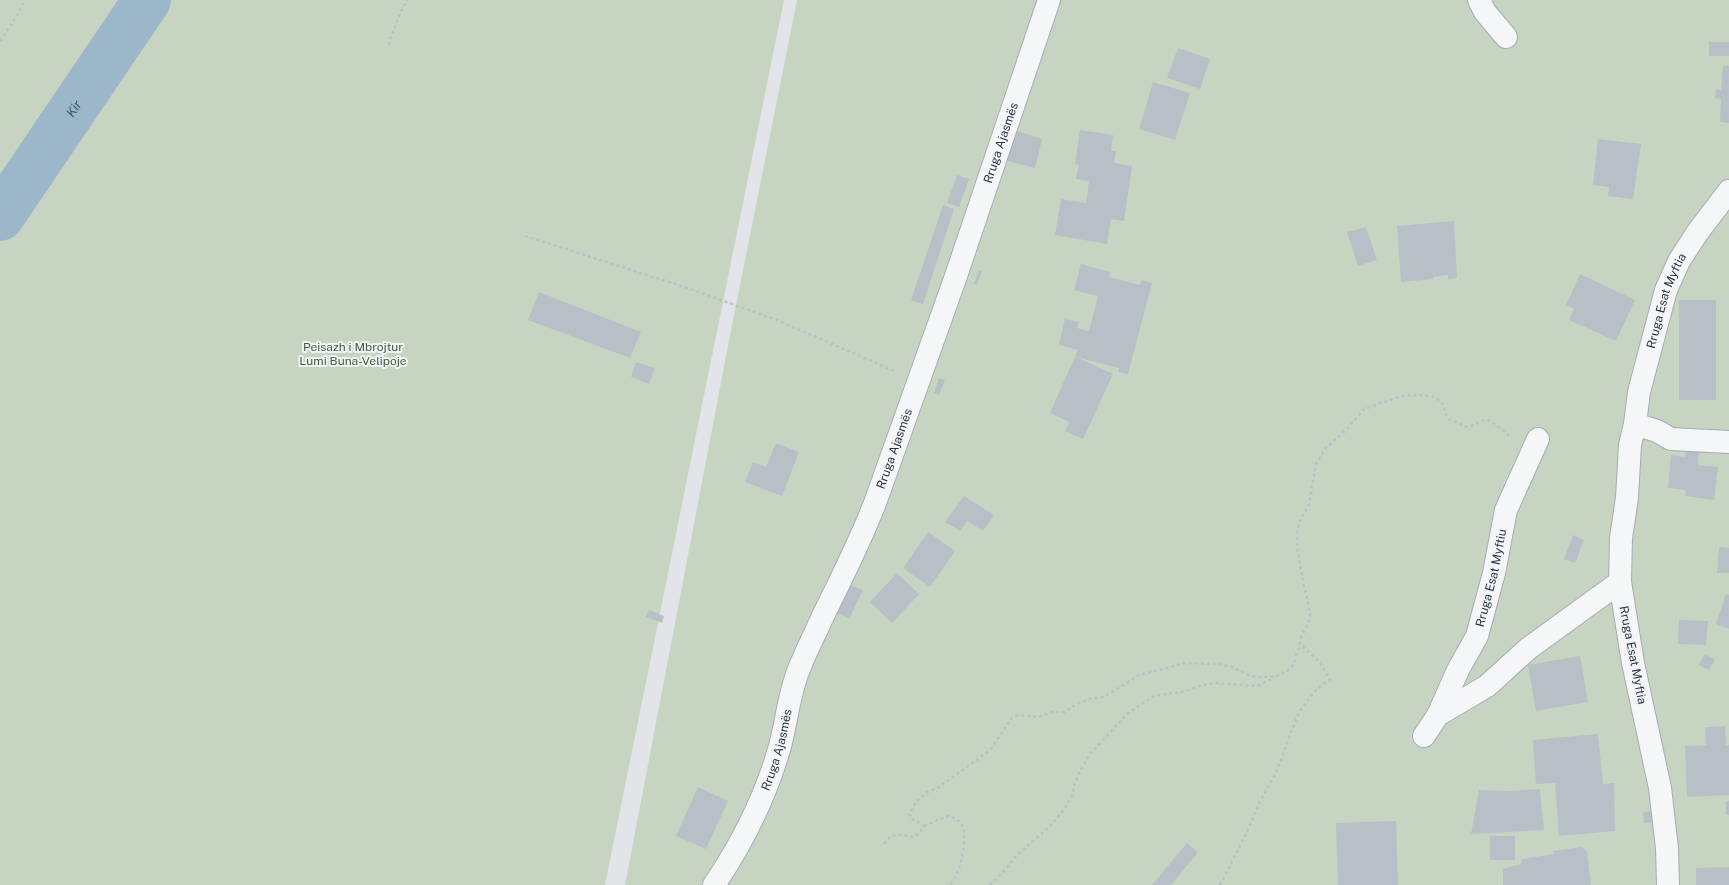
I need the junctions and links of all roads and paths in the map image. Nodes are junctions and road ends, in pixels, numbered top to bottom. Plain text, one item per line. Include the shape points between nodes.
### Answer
1 (25, 0) edge
2 (407, 0) edge
3 (1049, 0) edge
4 (1479, 0) edge
5 (1506, 37) dead end
6 (0, 41) edge
7 (388, 45) dead end
8 (1729, 191) edge
9 (525, 236) dead end
10 (917, 381) junction
11 (1635, 424) junction
12 (1528, 439) joint
13 (1729, 442) edge
14 (1620, 582) junction
15 (1300, 644) junction
16 (1277, 676) junction
17 (1438, 715) junction
18 (1424, 736) dead end
19 (924, 826) junction
20 (884, 844) dead end
21 (714, 885) edge
22 (950, 885) edge
23 (990, 885) edge
24 (1220, 885) edge
25 (1668, 885) edge

1 - 6 path
2 - 7 path
3 - 10 street, Rruga Ajasmës via 956,276
4 - 5 street via 1485,12
8 - 11 street, Rruga Esat Myftia via 1693,239 1679,261 1666,290 1648,351
9 - 10 path via 685,287 779,321
10 - 21 street, Rruga Ajasmës via 861,538 798,669 770,778 741,842
11 - 13 street via 1671,438
11 - 14 street, Rruga Esat Myftia via 1630,445 1627,498 1621,538
12 - 15 path via 1501,430 1492,421 1486,420 1467,427 1461,425 1450,419 1440,401 1428,395 1395,397 1370,406 1359,414 1326,448 1316,464 1308,506 1299,523 1297,547 1310,613 1310,620
12 - 17 street, Rruga Esat Myftiu via 1506,510 1494,573 1477,636
14 - 17 street via 1529,648 1487,686
14 - 25 street, Rruga Esat Myftia via 1633,663 1660,788 1667,848
15 - 16 path via 1293,665
15 - 24 path via 1330,679 1315,692 1299,712 1275,775
16 - 19 path via 1250,676 1232,666 1186,663 1139,675 1103,697 1088,699 1065,712 1051,712 1031,718 1018,715 1012,718 984,755 916,802 909,814 912,819
16 - 23 path via 1257,686 1216,683 1159,695 1128,712 1094,749 1082,767 1064,810
17 - 18 street, Rruga Esat Myftiu
19 - 20 path via 915,836 894,835
19 - 22 path via 948,816 960,822 963,827 962,854 957,874

